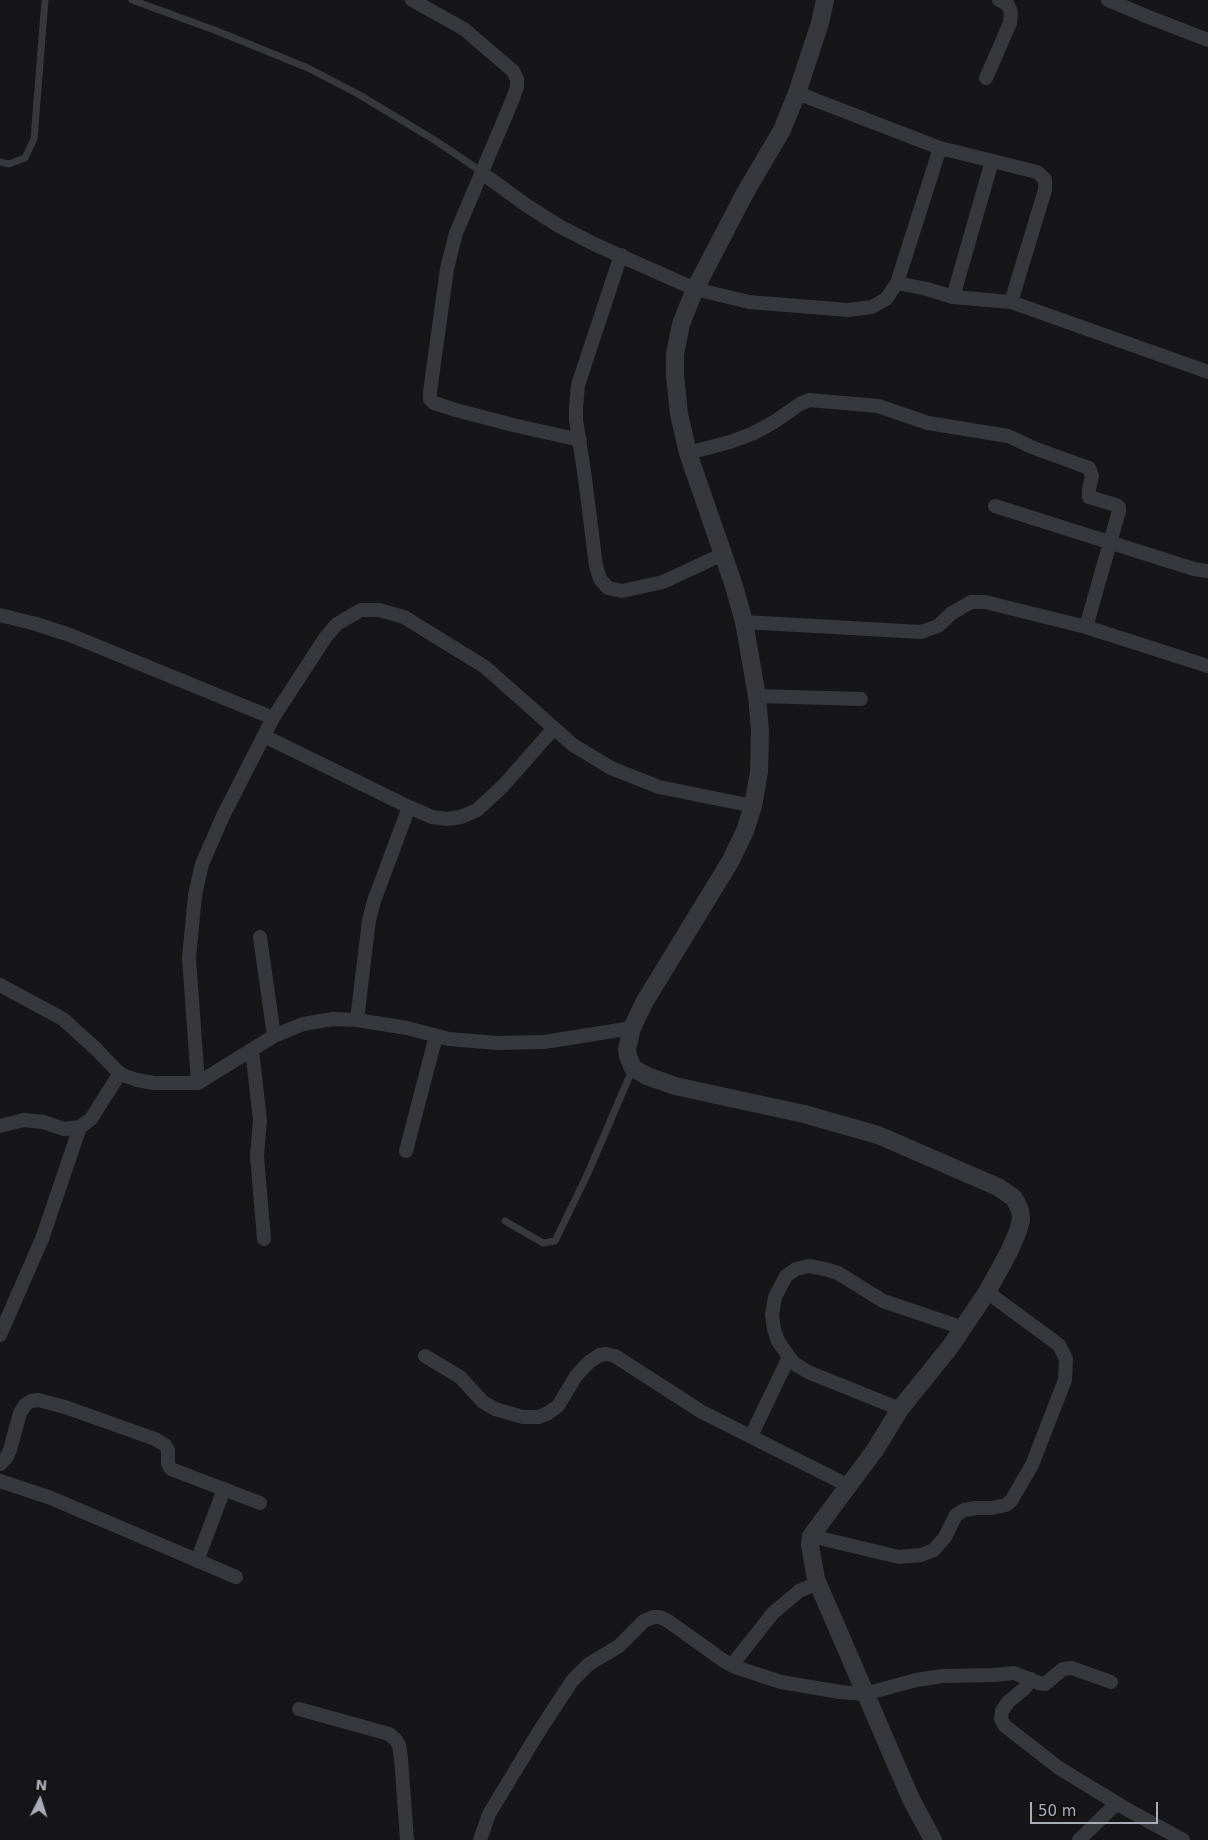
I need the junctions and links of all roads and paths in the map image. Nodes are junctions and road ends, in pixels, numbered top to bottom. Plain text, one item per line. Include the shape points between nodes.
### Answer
1 (45, 0) edge
2 (132, 0) edge
3 (412, 0) edge
4 (825, 0) edge
5 (999, 0) edge
6 (1108, 0) edge
7 (1208, 40) edge
8 (986, 78) dead end
9 (797, 93) junction
10 (940, 148) junction
11 (992, 161) junction
12 (0, 162) edge
13 (482, 173) junction
14 (621, 255) junction
15 (897, 284) junction
16 (695, 289) junction
17 (953, 296) junction
18 (1011, 302) junction
19 (1208, 372) edge
20 (580, 440) junction
21 (688, 453) junction
22 (995, 506) dead end
23 (1110, 543) junction
24 (723, 554) junction
25 (1208, 571) edge
26 (0, 615) edge
27 (744, 622) junction
28 (1086, 627) junction
29 (1208, 666) edge
30 (757, 696) junction
31 (861, 700) dead end
32 (273, 718) junction
33 (554, 728) junction
34 (264, 736) junction
35 (753, 806) junction
36 (409, 807) junction
37 (260, 937) dead end
38 (0, 985) edge
39 (357, 1020) junction
40 (632, 1028) junction
41 (274, 1036) junction
42 (436, 1036) junction
43 (252, 1050) junction
44 (633, 1068) junction
45 (120, 1073) junction
46 (198, 1083) junction
47 (0, 1126) edge
48 (80, 1127) junction
49 (406, 1151) dead end
50 (505, 1220) dead end
51 (264, 1238) dead end
52 (987, 1292) junction
53 (963, 1328) junction
54 (0, 1335) edge
55 (425, 1356) dead end
56 (789, 1357) junction
57 (900, 1409) junction
58 (751, 1436) junction
59 (0, 1464) edge
60 (0, 1482) edge
61 (849, 1486) junction
62 (224, 1489) junction
63 (260, 1503) dead end
64 (811, 1536) junction
65 (197, 1561) junction
66 (236, 1577) dead end
67 (818, 1583) junction
68 (732, 1665) junction
69 (1032, 1679) junction
70 (1112, 1682) dead end
71 (865, 1694) junction
72 (299, 1710) dead end
73 (1117, 1803) junction
74 (407, 1840) edge
75 (480, 1840) edge
76 (933, 1840) edge
77 (1079, 1840) edge
78 (1183, 1840) edge

1 - 12 lane via 34,139 25,158 9,164
2 - 13 lane via 308,68 358,94
3 - 13 street via 464,30 514,71 518,79
4 - 9 street
5 - 8 street via 1008,5 1010,23
6 - 7 street
9 - 10 street
9 - 16 street via 782,130
10 - 11 street
10 - 15 street
11 - 17 street
11 - 18 street via 1036,172 1045,179 1045,190
13 - 14 street via 559,226
13 - 20 street via 456,233 447,269 430,399 456,410
14 - 16 street
14 - 20 street via 578,385 576,420
15 - 16 street via 886,300 872,307 848,310 749,302
15 - 17 street
16 - 21 street via 681,324 675,354 679,414
17 - 18 street
18 - 19 street
20 - 24 street via 596,566 600,579 608,588 622,591 663,582
21 - 23 street via 754,433 809,400 878,406 928,423 1008,436 1089,468 1092,476 1089,497 1119,507
21 - 24 street
22 - 23 street
23 - 25 street
23 - 28 street
24 - 27 street
26 - 32 street via 70,635
27 - 28 street via 922,632 938,626 952,612 972,602 985,602
27 - 30 street
28 - 29 street
30 - 31 street
30 - 35 street via 760,748
32 - 33 street via 337,624 361,610 380,610 404,617 485,667
32 - 34 street
33 - 35 street via 611,768 659,787
33 - 36 street via 503,786 477,810 447,819
34 - 36 street
34 - 46 street via 219,824 202,864 195,895 190,958
35 - 40 street via 730,862 645,1001
36 - 39 street via 369,920
37 - 41 street
38 - 45 street via 63,1019
39 - 41 street via 333,1019 303,1024
39 - 42 street
40 - 42 street via 544,1042 487,1043
40 - 44 street via 627,1049
41 - 43 street
42 - 49 street
43 - 46 street
43 - 51 street via 260,1120 257,1156
44 - 50 lane via 555,1241 543,1243
44 - 52 street via 675,1086 804,1114 878,1135 998,1187 1014,1198 1021,1220 1009,1252
45 - 46 street via 154,1083
45 - 48 street via 91,1119
47 - 48 street via 24,1120 64,1129
48 - 54 street via 42,1239
52 - 53 street
52 - 64 street via 1059,1345 1066,1359 1065,1380 1032,1465 1011,1501 992,1508 964,1510 956,1516 934,1550 921,1556 899,1557
53 - 56 street via 884,1301 838,1273 809,1266 786,1276 775,1297 774,1329
53 - 57 street
55 - 58 street via 460,1378 482,1402 495,1409 523,1417 539,1417 558,1406 576,1376 589,1362 600,1355 615,1356 702,1412
56 - 57 street via 808,1372
56 - 58 street
57 - 61 street
58 - 61 street
59 - 62 street via 10,1450 20,1413 25,1405 38,1400 155,1439 168,1450 171,1469
60 - 65 street via 51,1498
61 - 64 street
62 - 63 street
62 - 65 street
64 - 67 street via 811,1559
65 - 66 street
67 - 68 street via 799,1591 773,1612
67 - 71 street
68 - 71 street via 781,1682
68 - 75 street via 660,1617 644,1621 618,1646 589,1664 572,1681 489,1814
69 - 70 street via 1045,1684 1063,1669 1072,1668
69 - 71 street via 1014,1673 942,1676
69 - 73 street via 1002,1711 1004,1726 1059,1768
71 - 76 street via 911,1799
72 - 74 street via 390,1734 395,1739 401,1758
73 - 77 street
73 - 78 street

